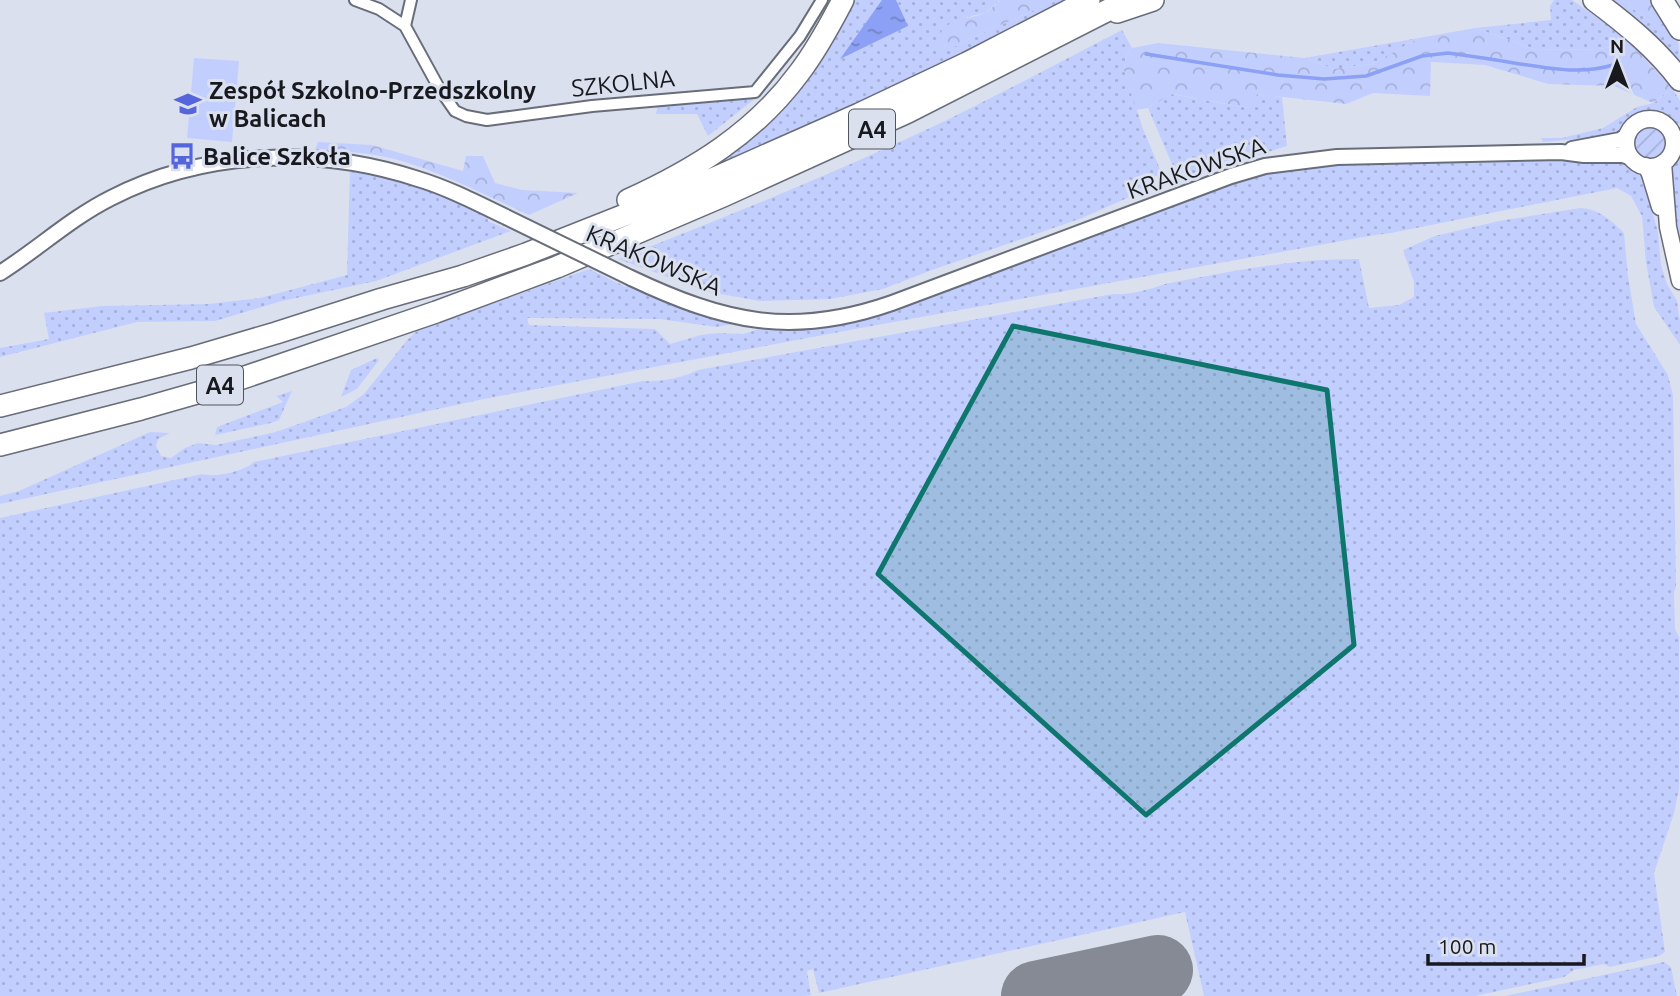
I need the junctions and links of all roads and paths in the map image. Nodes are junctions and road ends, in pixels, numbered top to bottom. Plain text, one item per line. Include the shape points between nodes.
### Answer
1 (355, 0) edge
2 (411, 0) edge
3 (822, 0) edge
4 (844, 0) edge
5 (1128, 0) edge
6 (1153, 0) edge
7 (1594, 0) edge
8 (1662, 0) edge
9 (1090, 10) edge
10 (405, 26) junction
11 (1680, 29) edge
12 (1680, 80) edge
13 (1675, 132) edge
14 (1628, 135) junction
15 (1561, 152) junction
16 (1671, 156) edge
17 (1639, 162) junction
18 (1668, 227) junction
19 (0, 273) edge
20 (1680, 281) edge
21 (382, 299) junction
22 (0, 406) edge
23 (0, 444) edge

1 - 10 street, SZKOLNA
2 - 10 street
3 - 10 street, SZKOLNA via 755,92 487,120 455,111
4 - 21 highway, A4 via 788,87 757,120 705,159 627,200
5 - 9 highway
6 - 9 highway, A4
7 - 12 highway via 1651,47
8 - 11 highway
9 - 21 highway, A4 via 683,192 526,254
9 - 23 highway, A4 via 883,124 501,289 204,391
13 - 14 main road via 1647,119 1632,127
13 - 16 main road
14 - 15 street, KRAKOWSKA
14 - 17 main road via 1627,147
15 - 17 street, KRAKOWSKA via 1623,155
15 - 19 street, KRAKOWSKA, bridge via 1380,155 1265,166 892,303 826,320 767,321 724,314 680,300 432,184 375,167 311,159 212,163 145,182 76,219
16 - 17 main road via 1653,167
16 - 18 main road
17 - 18 main road via 1650,174
18 - 20 main road
21 - 22 highway, A4 via 191,358

